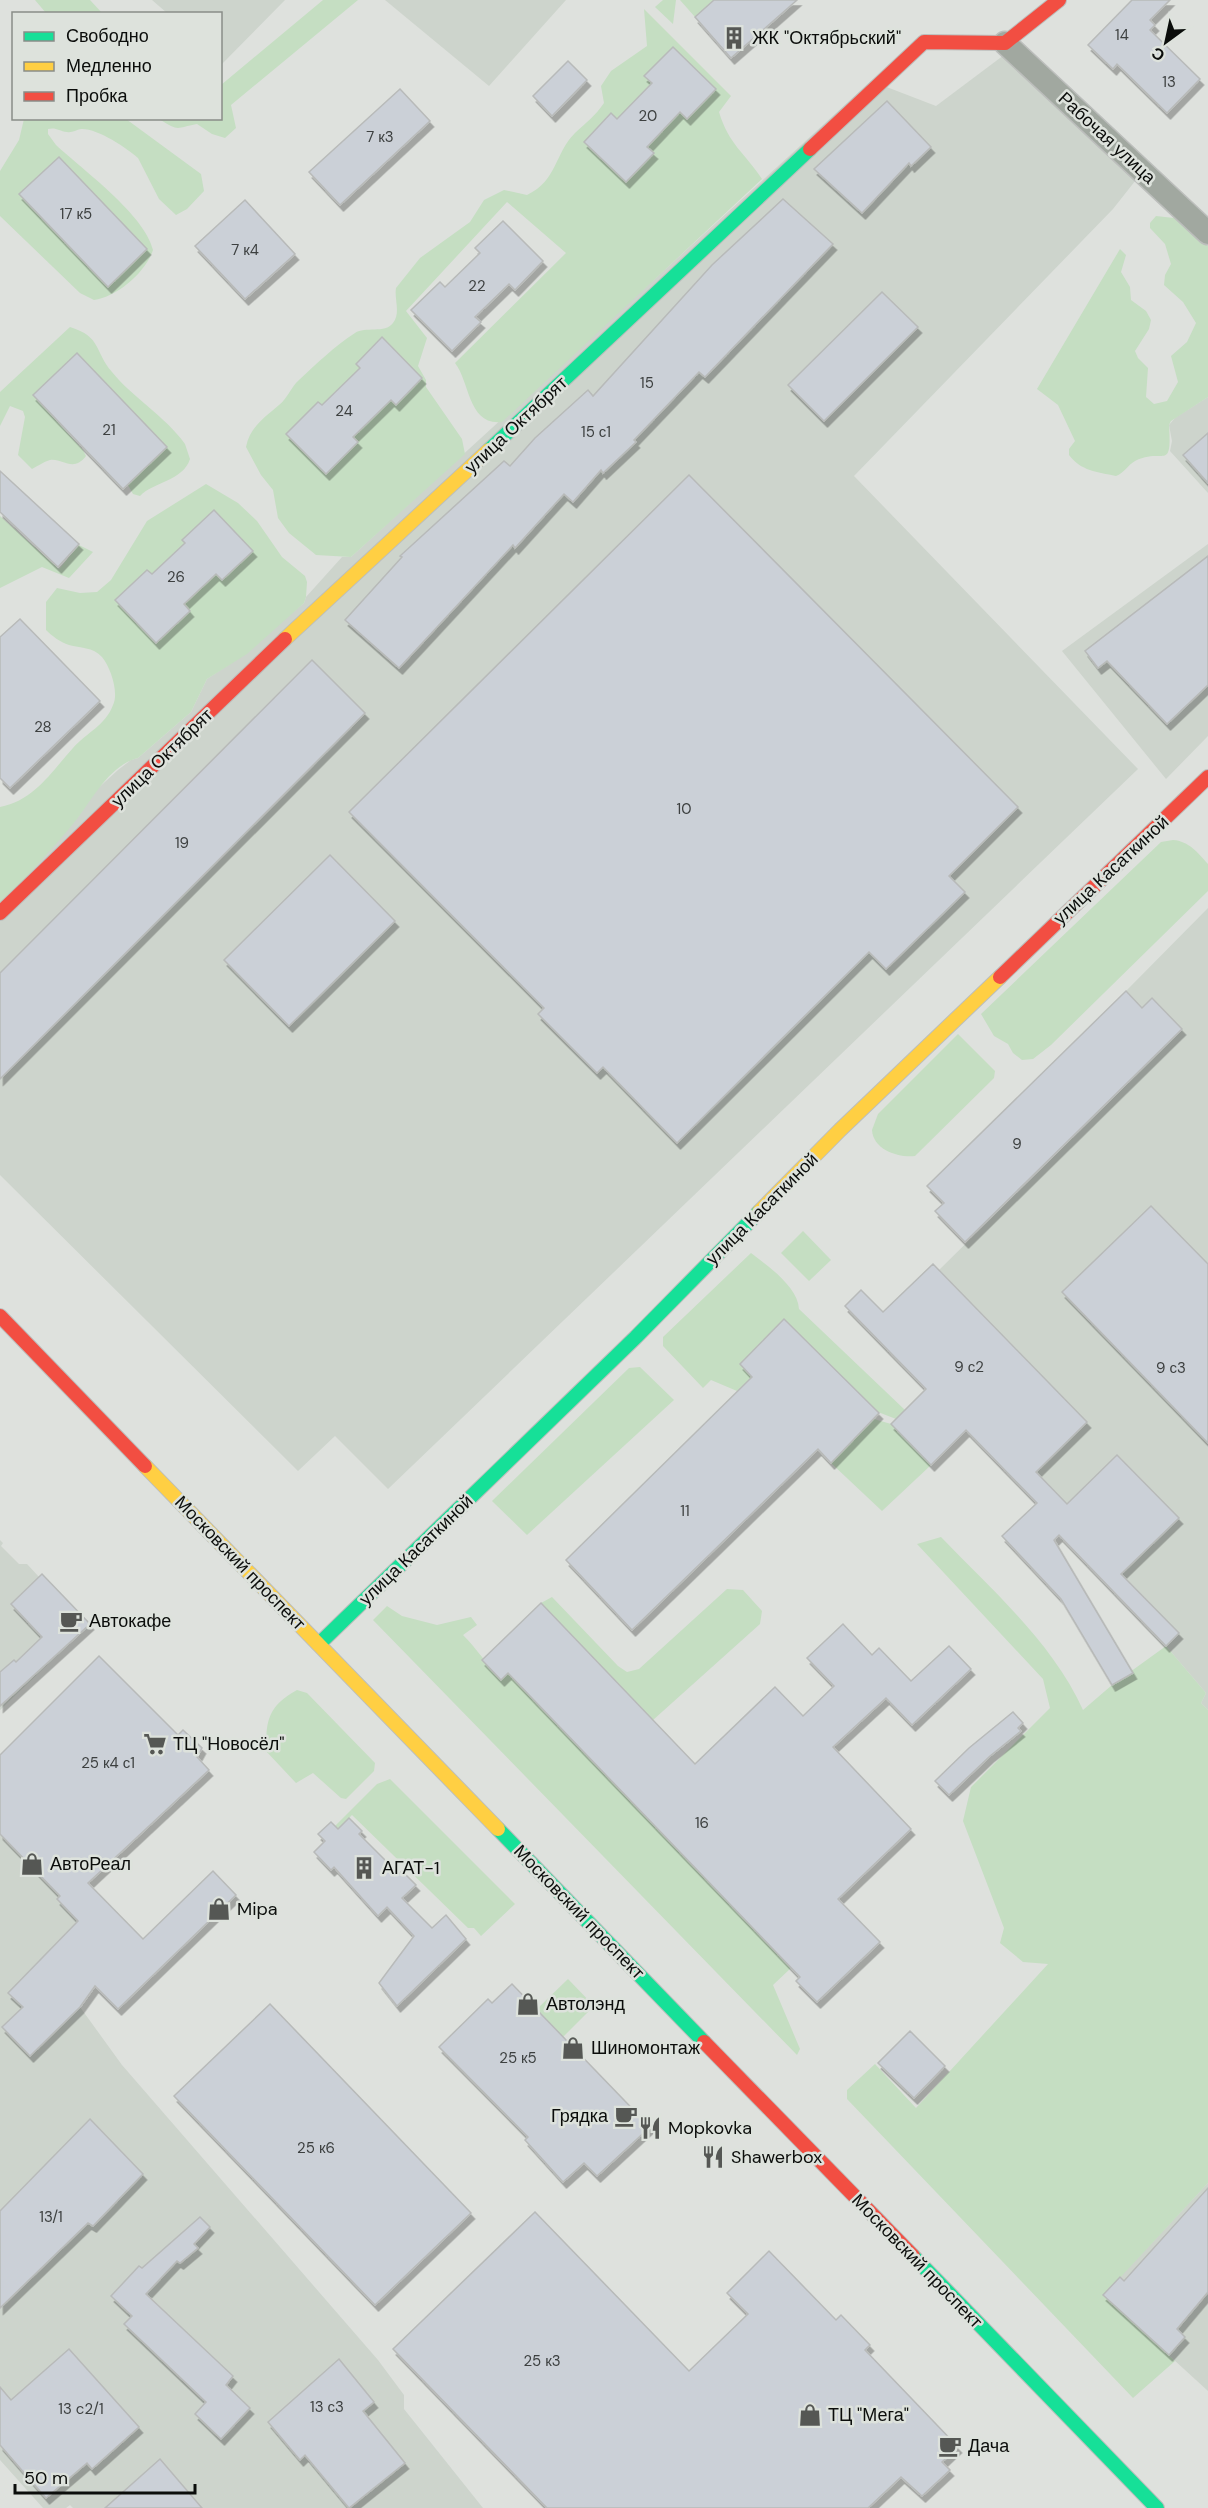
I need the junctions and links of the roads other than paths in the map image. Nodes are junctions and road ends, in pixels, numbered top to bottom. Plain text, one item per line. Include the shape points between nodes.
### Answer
1 (1059, 0) edge
2 (1005, 43) junction
3 (1208, 233) edge
4 (1208, 777) edge
5 (0, 913) edge
6 (0, 1316) edge
7 (319, 1644) junction
8 (1157, 2508) edge

1 - 2 street
2 - 3 street, Рабочая улица
2 - 5 street, улица Октябрят via 924,42 333,593
4 - 7 street, улица Касаткиной via 849,1122 636,1337
6 - 7 street, Московский проспект
7 - 8 street, Московский проспект

